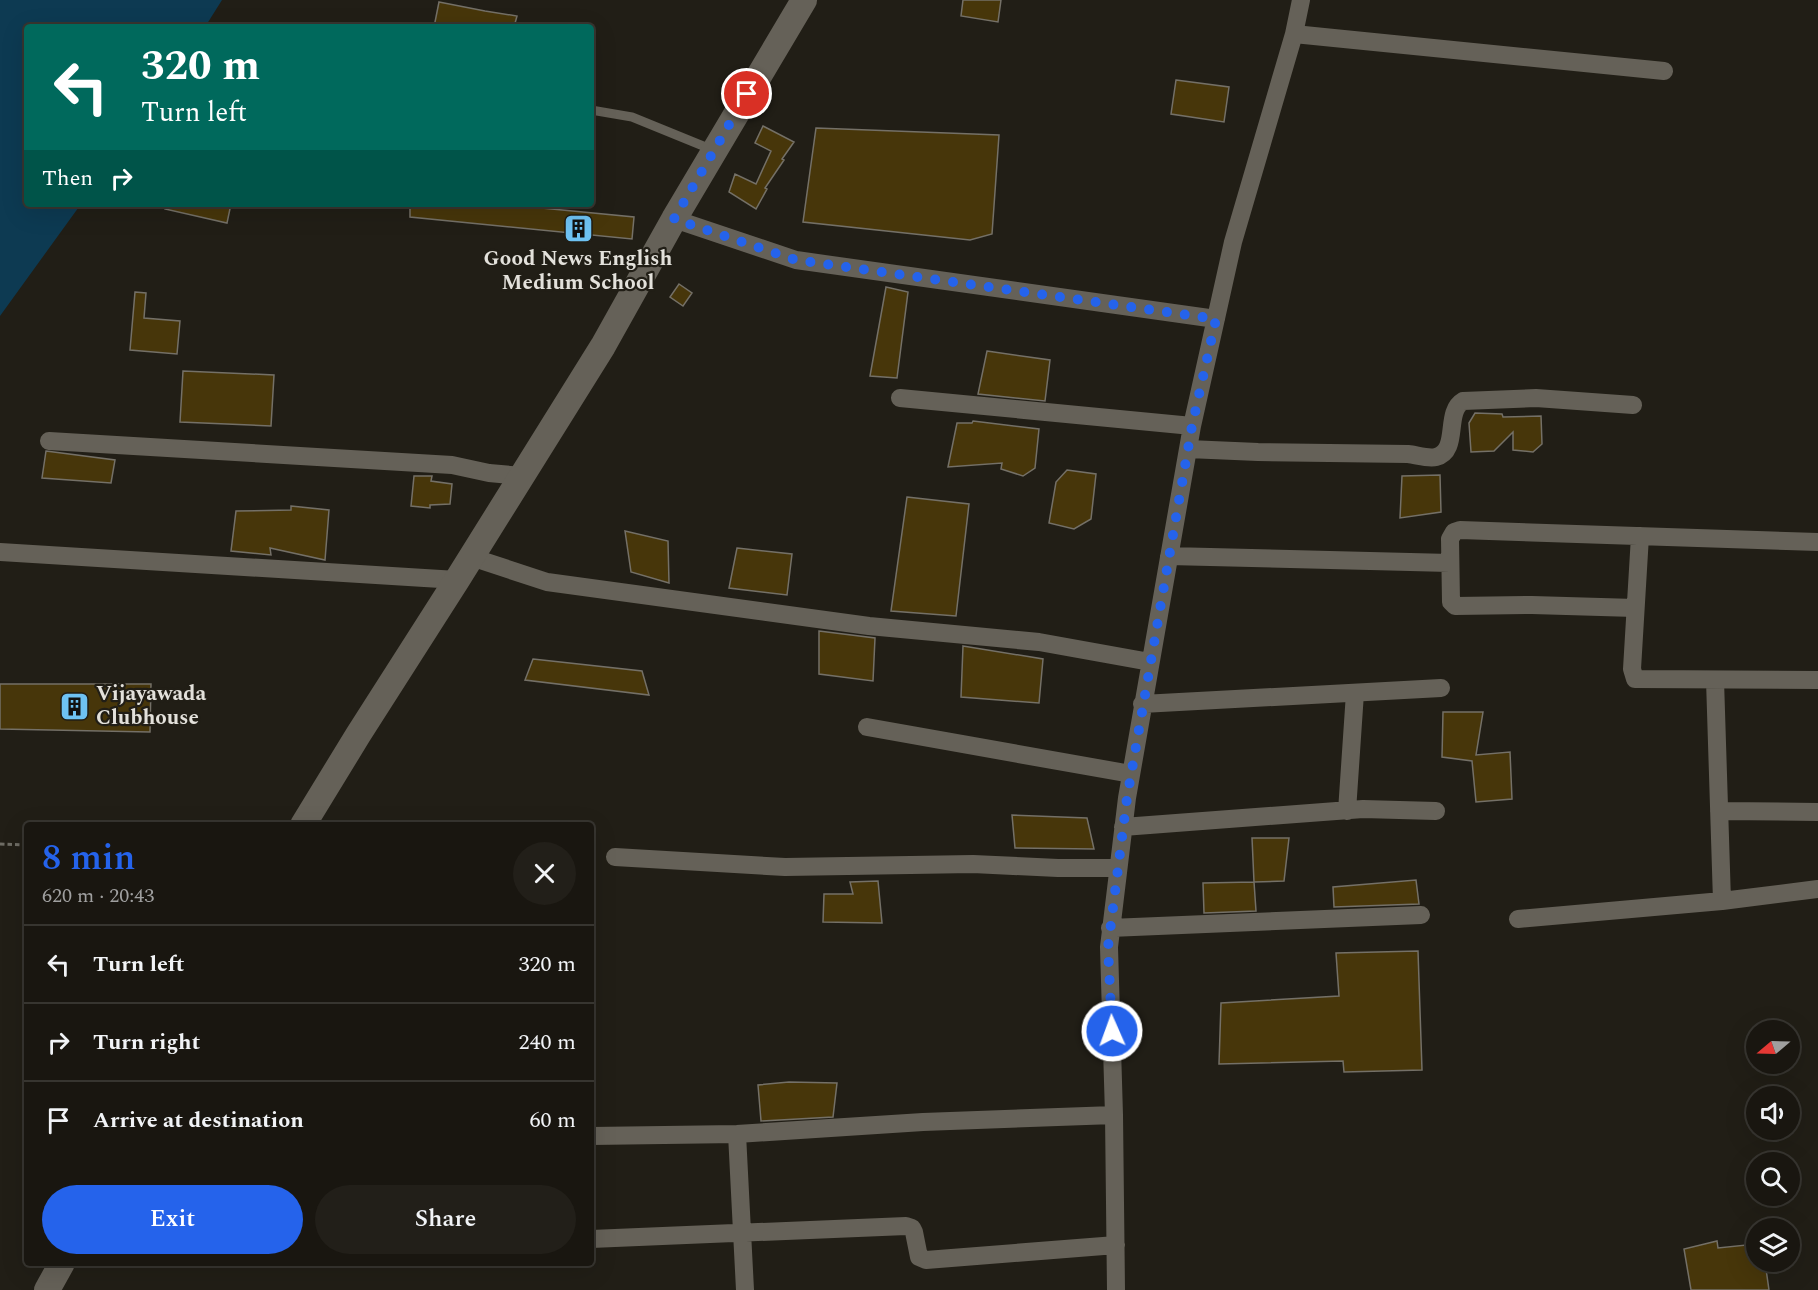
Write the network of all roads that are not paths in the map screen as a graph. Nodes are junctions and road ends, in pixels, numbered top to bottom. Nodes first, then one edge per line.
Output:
1 (804, 0) edge
2 (1301, 0) edge
3 (1294, 34) junction
4 (1664, 71) dead end
5 (594, 111) edge
6 (714, 150) junction
7 (674, 219) junction
8 (1216, 319) junction
9 (900, 398) dead end
10 (1633, 405) dead end
11 (1192, 426) junction
12 (49, 441) dead end
13 (1188, 448) junction
14 (522, 476) junction
15 (1640, 536) junction
16 (1818, 542) edge
17 (0, 552) edge
18 (1169, 556) junction
19 (471, 557) junction
20 (1450, 563) junction
21 (457, 580) junction
22 (1635, 608) junction
23 (1150, 662) junction
24 (1715, 680) junction
25 (1818, 680) edge
26 (1441, 688) dead end
27 (1355, 693) junction
28 (1142, 704) junction
29 (867, 728) dead end
30 (1131, 774) junction
31 (1347, 811) junction
32 (1436, 811) dead end
33 (1719, 811) junction
34 (1818, 812) edge
35 (305, 822) edge
36 (1123, 827) junction
37 (615, 857) dead end
38 (1118, 868) junction
39 (1818, 889) edge
40 (1722, 901) junction
41 (1421, 915) dead end
42 (1518, 919) dead end
43 (1110, 928) junction
44 (1114, 1115) junction
45 (737, 1134) junction
46 (594, 1136) edge
47 (742, 1234) junction
48 (594, 1239) edge
49 (1116, 1245) junction
50 (60, 1266) edge
51 (47, 1290) edge
52 (745, 1290) edge
53 (1116, 1290) edge

1 - 6 street
2 - 3 street
3 - 4 street
3 - 8 street
5 - 6 lane
6 - 7 street
7 - 8 street
7 - 14 street
8 - 11 street
9 - 11 street
10 - 13 street
11 - 13 street
12 - 14 street
13 - 18 street
14 - 19 street
15 - 16 street
15 - 20 street
15 - 22 street
17 - 21 street
18 - 20 street
18 - 23 street
19 - 21 street
19 - 23 street
20 - 22 street
21 - 35 street
22 - 24 street
23 - 28 street
24 - 25 street
24 - 33 street
26 - 27 street
27 - 28 street
27 - 31 street
28 - 30 street
29 - 30 street
30 - 36 street
31 - 32 street
31 - 36 street
33 - 34 street
33 - 40 street
36 - 38 street
37 - 38 street
38 - 43 street
39 - 40 street
40 - 42 street
41 - 43 street
43 - 44 street
44 - 45 street
44 - 49 street
45 - 46 street
45 - 47 street
47 - 48 street
47 - 49 street
47 - 52 street
49 - 53 street
50 - 51 street

